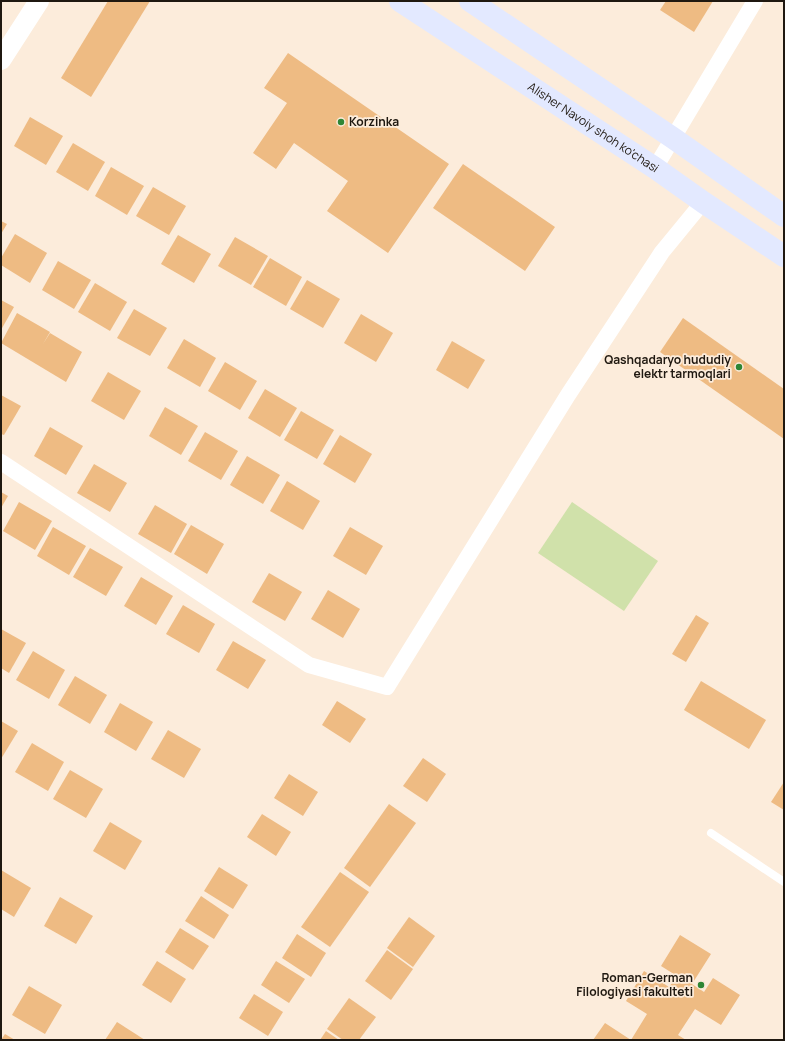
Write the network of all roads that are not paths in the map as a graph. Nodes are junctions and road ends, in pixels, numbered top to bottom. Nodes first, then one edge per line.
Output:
1 (39, 1) edge
2 (400, 1) edge
3 (470, 1) edge
4 (756, 1) edge
5 (1, 60) edge
6 (673, 138) junction
7 (656, 168) junction
8 (703, 202) junction
9 (784, 216) edge
10 (784, 256) edge
11 (1, 462) edge
12 (711, 833) dead end
13 (784, 882) edge

1 - 5 street
2 - 7 main road, Alisher Navoiy shoh ko'chasi
3 - 6 main road
4 - 6 street
6 - 7 street
6 - 9 main road
7 - 8 main road, Alisher Navoiy shoh ko'chasi
8 - 10 main road, Alisher Navoiy shoh ko'chasi
8 - 11 street
12 - 13 lane

